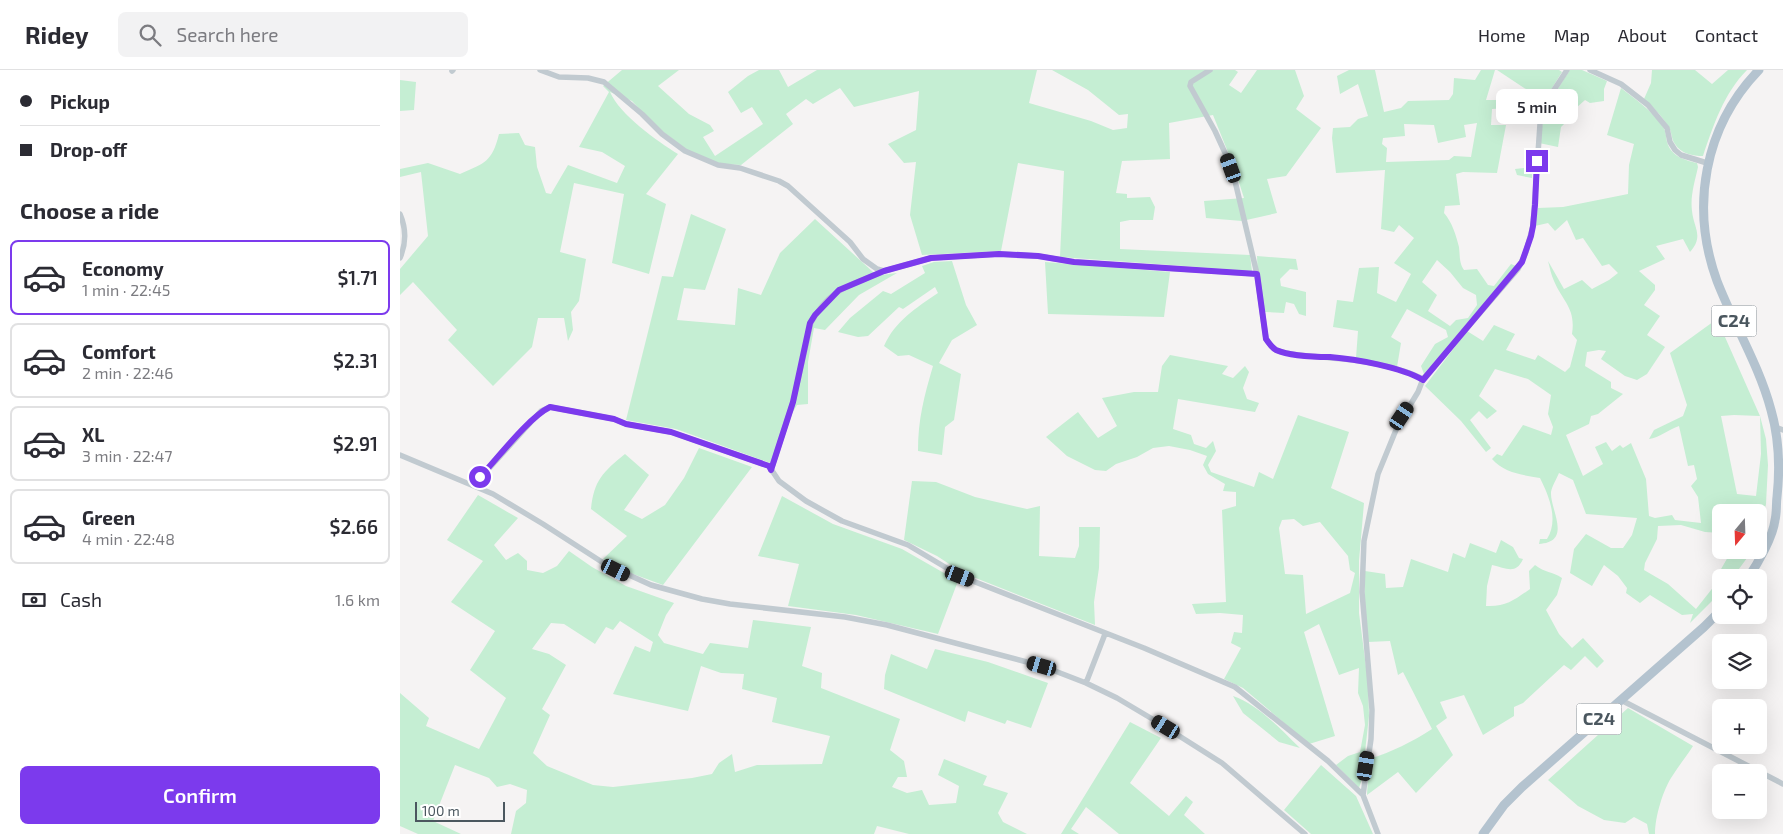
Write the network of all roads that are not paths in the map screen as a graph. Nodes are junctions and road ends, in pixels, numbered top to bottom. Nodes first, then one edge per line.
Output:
1 (540, 70) edge
2 (1210, 70) edge
3 (1567, 70) edge
4 (1590, 70) edge
5 (1759, 70) edge
6 (1707, 163) junction
7 (400, 214) edge
8 (400, 258) edge
9 (884, 271) junction
10 (1257, 274) junction
11 (1423, 380) junction
12 (1779, 428) edge
13 (400, 455) edge
14 (771, 470) junction
15 (474, 485) junction
16 (1779, 522) edge
17 (1753, 569) edge
18 (1712, 620) edge
19 (1105, 634) junction
20 (1086, 683) junction
21 (1621, 700) junction
22 (1783, 784) edge
23 (1363, 795) junction
24 (1305, 834) edge
25 (1378, 834) edge
26 (1483, 834) edge

1 - 9 street
2 - 10 street
3 - 11 street
4 - 6 street
5 - 6 main road, C24
6 - 12 main road, C24
7 - 8 street
9 - 10 street
9 - 14 street
10 - 11 street
11 - 23 street
12 - 16 main road, C24
13 - 15 street
14 - 15 street
14 - 19 street
15 - 20 street
16 - 17 main road, C24
18 - 21 main road, C24
19 - 20 street
19 - 23 street
20 - 24 street
21 - 22 street
21 - 26 main road, C24
23 - 25 street

